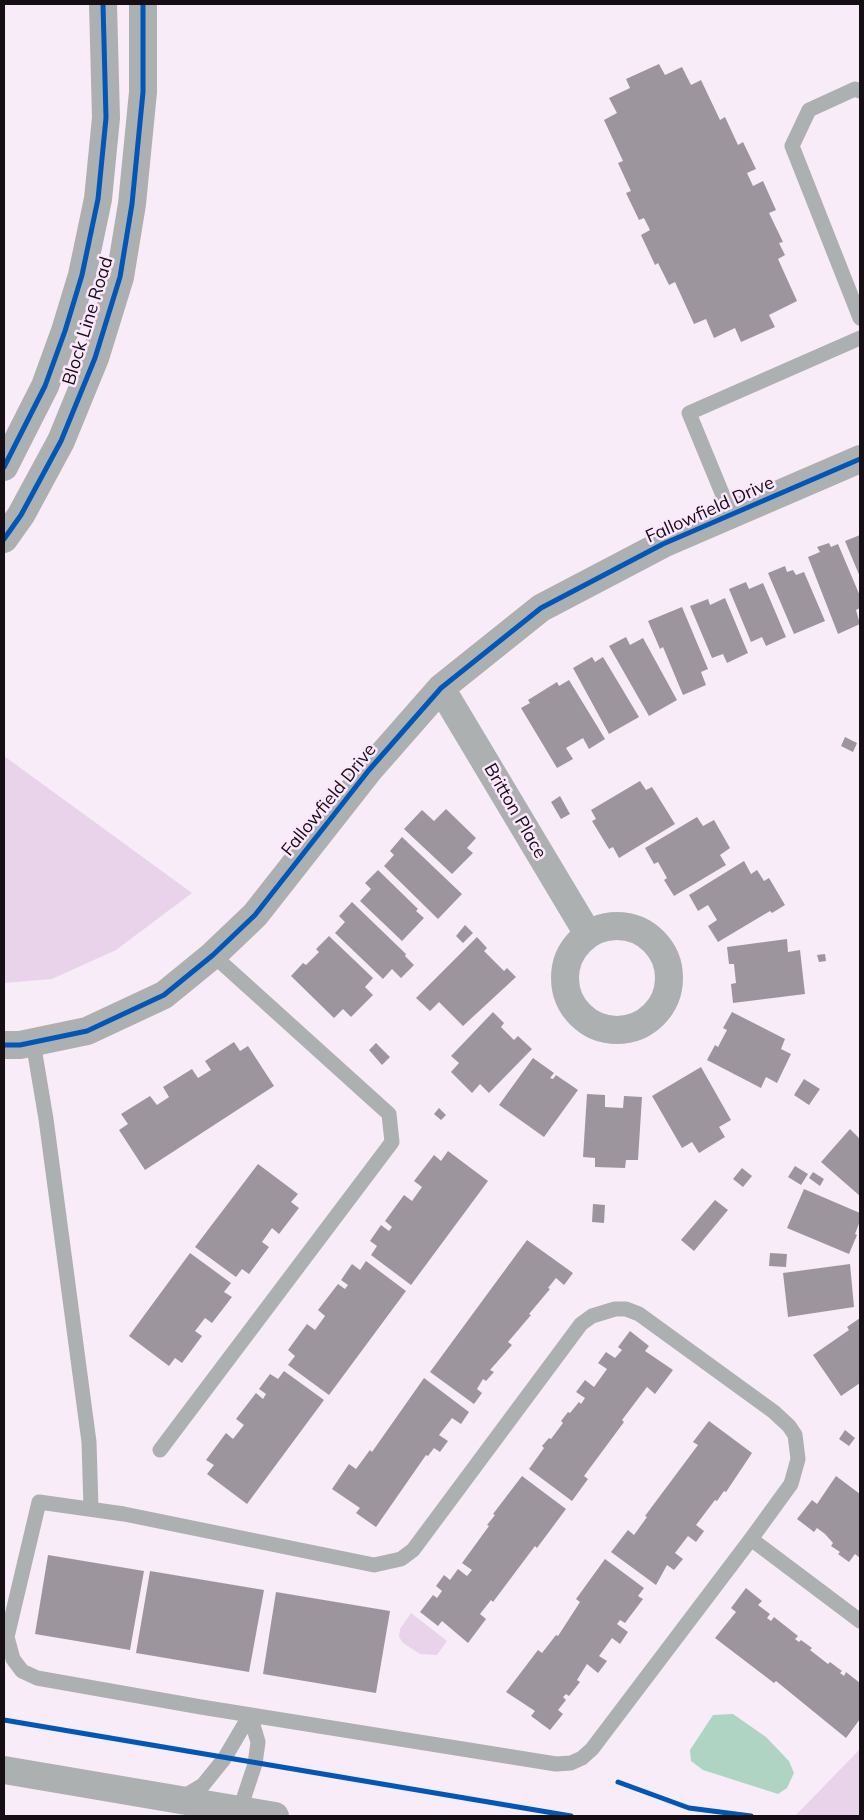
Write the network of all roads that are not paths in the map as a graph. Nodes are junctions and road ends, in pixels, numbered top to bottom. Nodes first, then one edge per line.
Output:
1 (103, 4) edge
2 (143, 4) edge
3 (860, 91) edge
4 (860, 318) edge
5 (860, 338) edge
6 (860, 459) edge
7 (4, 467) edge
8 (731, 515) junction
9 (4, 540) edge
10 (441, 688) junction
11 (588, 934) dead end
12 (213, 955) junction
13 (33, 1042) junction
14 (4, 1045) edge
15 (160, 1450) dead end
16 (91, 1508) junction
17 (752, 1539) junction
18 (860, 1622) edge
19 (250, 1715) junction
20 (4, 1770) edge
21 (178, 1800) junction
22 (239, 1813) edge
23 (275, 1816) edge

1 - 7 street, Block Line Road
2 - 9 street, Block Line Road
3 - 4 lane
5 - 8 lane
6 - 8 street, Fallowfield Drive
8 - 10 street, Fallowfield Drive
10 - 11 street, Britton Place
10 - 12 street, Fallowfield Drive
12 - 13 street, Fallowfield Drive
12 - 15 lane
13 - 14 street, Fallowfield Drive
13 - 16 lane
16 - 17 lane
16 - 19 lane
17 - 18 lane
17 - 19 lane
19 - 21 lane
19 - 22 lane
20 - 21 street
21 - 22 street
22 - 23 street

